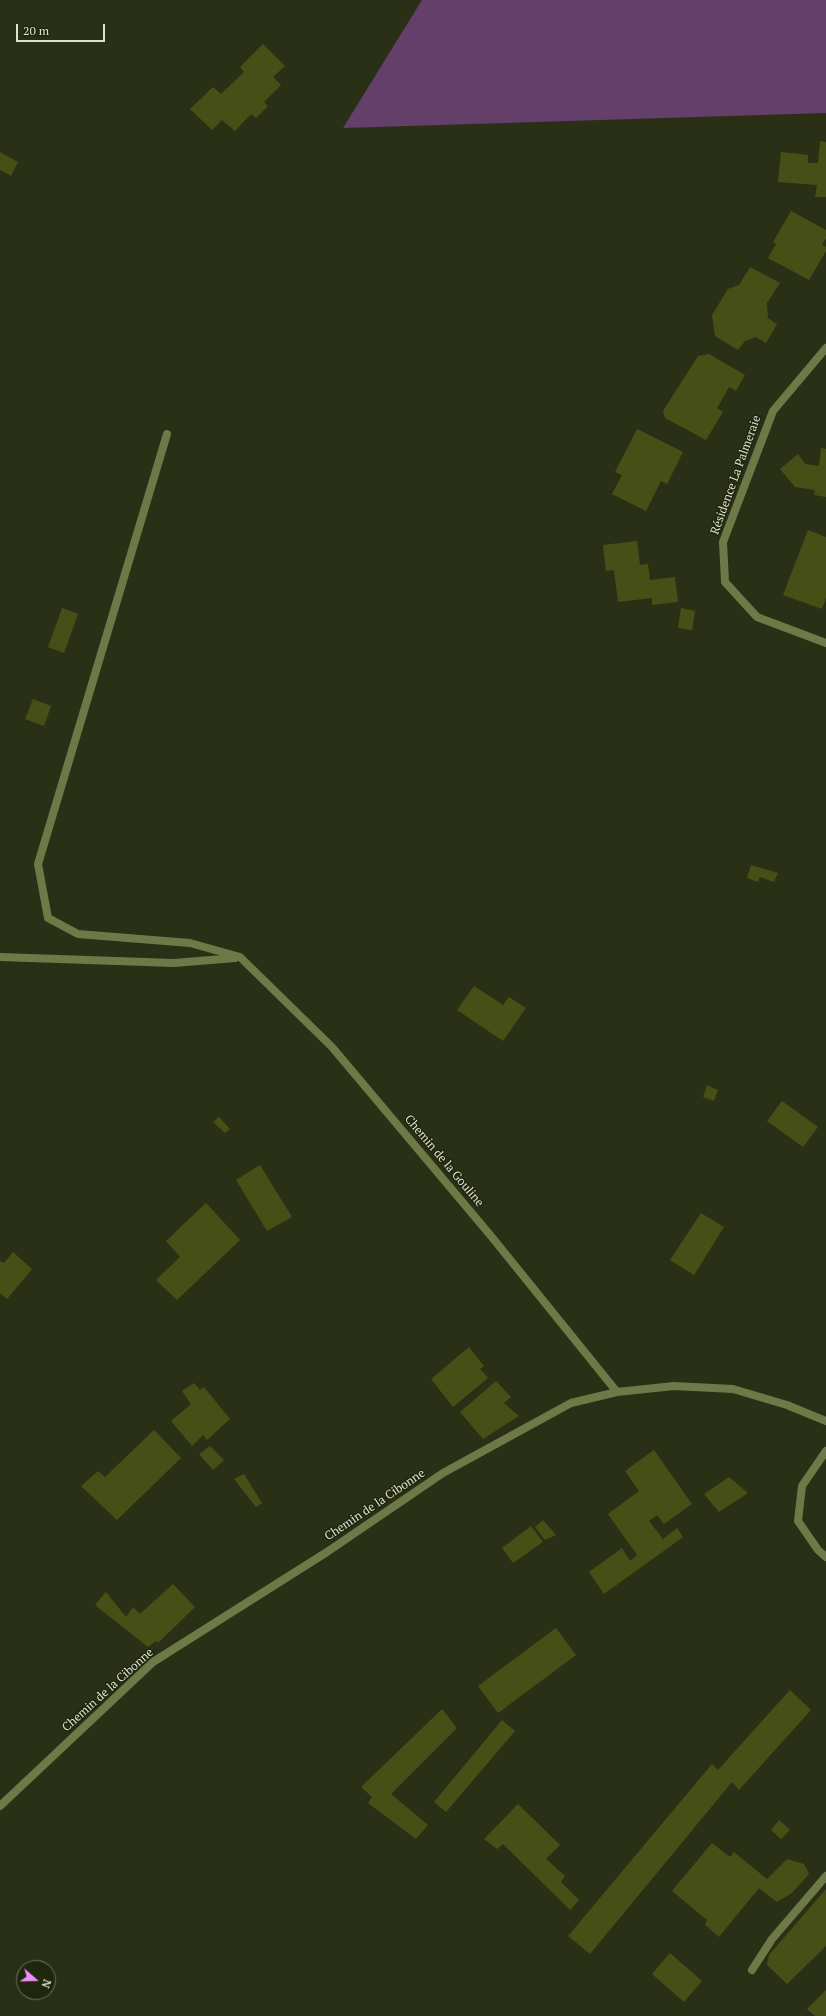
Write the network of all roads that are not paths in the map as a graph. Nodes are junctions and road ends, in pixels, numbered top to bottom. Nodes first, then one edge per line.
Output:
1 (826, 348) edge
2 (167, 434) dead end
3 (826, 643) edge
4 (0, 957) edge
5 (240, 957) junction
6 (617, 1392) junction
7 (826, 1421) edge
8 (826, 1451) edge
9 (826, 1557) edge
10 (0, 1806) edge
11 (826, 1876) edge
12 (752, 1970) dead end

1 - 3 street, Résidence La Palmeraie
2 - 5 street
4 - 5 street
5 - 6 street, Chemin de la Gouline
6 - 7 street, Chemin de la Cibonne
6 - 10 street, Chemin de la Cibonne
8 - 9 street
11 - 12 street

